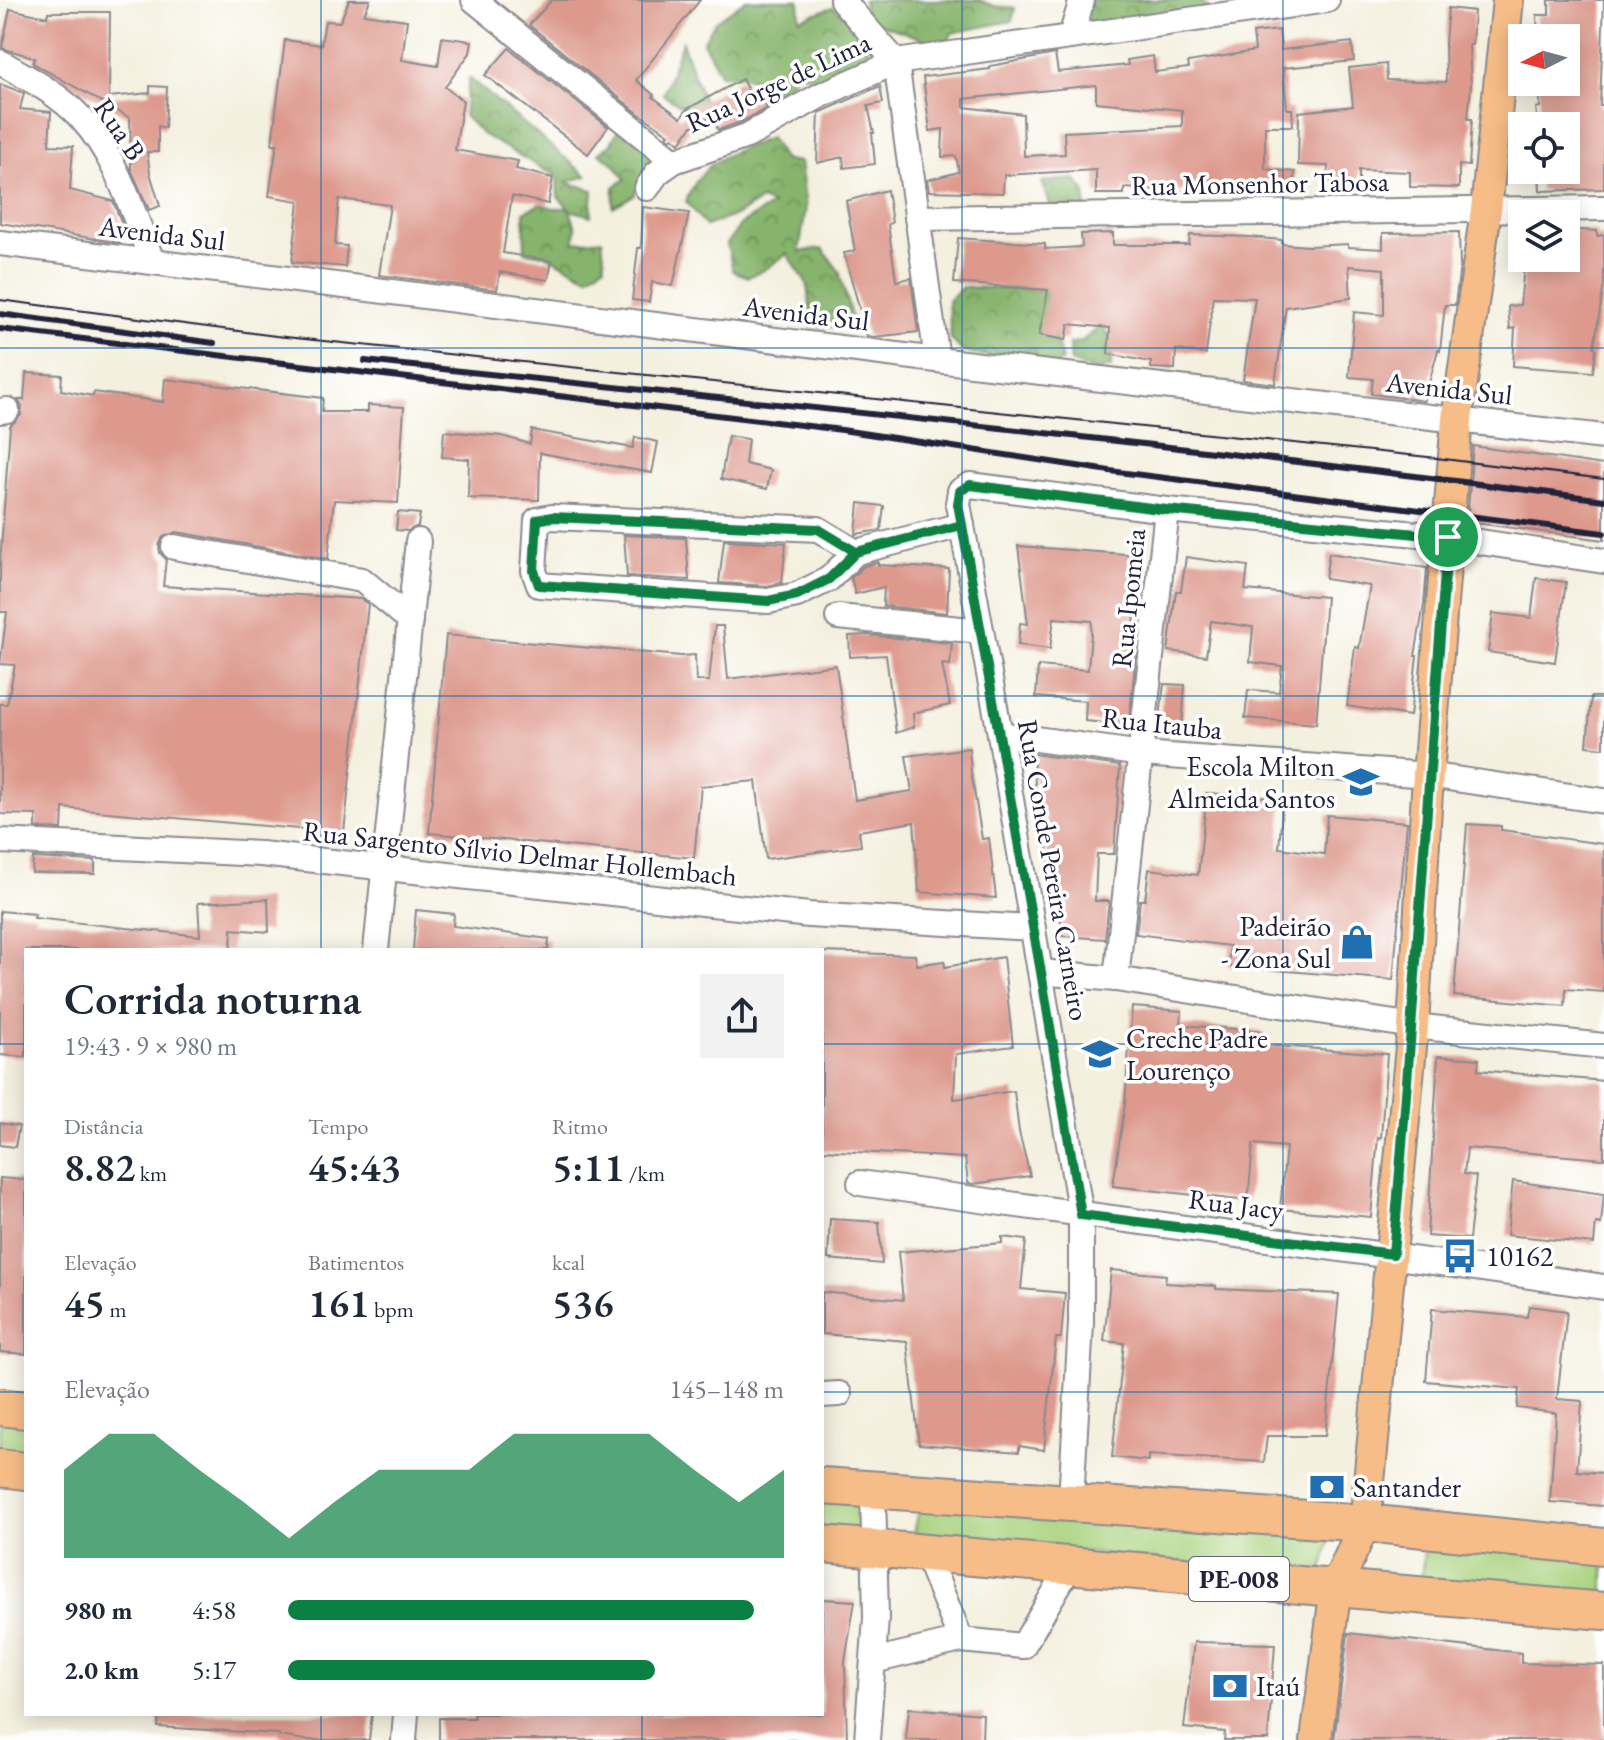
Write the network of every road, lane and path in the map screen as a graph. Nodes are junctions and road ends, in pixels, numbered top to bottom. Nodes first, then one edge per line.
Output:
1 (474, 0) edge
2 (842, 0) edge
3 (1082, 0) edge
4 (1327, 0) edge
5 (1508, 0) edge
6 (1299, 2) edge
7 (1227, 6) edge
8 (1071, 36) junction
9 (0, 62) edge
10 (896, 62) junction
11 (674, 161) junction
12 (647, 188) dead end
13 (1604, 208) edge
14 (1486, 210) junction
15 (917, 218) junction
16 (0, 243) edge
17 (152, 261) junction
18 (937, 360) junction
19 (1457, 419) junction
20 (1604, 437) edge
21 (1167, 510) junction
22 (962, 525) junction
23 (1448, 537) junction
24 (418, 541) dead end
25 (174, 547) dead end
26 (856, 552) junction
27 (1604, 561) edge
28 (838, 617) dead end
29 (410, 620) junction
30 (981, 631) junction
31 (1000, 734) junction
32 (1142, 754) junction
33 (1428, 775) junction
34 (1604, 801) edge
35 (0, 841) edge
36 (384, 868) junction
37 (1033, 928) junction
38 (376, 948) edge
39 (1041, 972) junction
40 (1116, 979) junction
41 (1413, 1026) junction
42 (1604, 1046) edge
43 (860, 1183) dead end
44 (1081, 1215) junction
45 (1393, 1254) junction
46 (1604, 1287) edge
47 (0, 1407) edge
48 (24, 1410) edge
49 (0, 1468) edge
50 (24, 1471) edge
51 (824, 1486) edge
52 (873, 1491) junction
53 (1071, 1501) junction
54 (1365, 1523) junction
55 (824, 1544) edge
56 (1604, 1547) edge
57 (875, 1550) junction
58 (926, 1554) junction
59 (1070, 1566) junction
60 (1336, 1587) junction
61 (1604, 1611) edge
62 (961, 1640) junction
63 (873, 1661) junction
64 (406, 1716) edge
65 (404, 1740) edge
66 (867, 1740) edge
67 (1316, 1740) edge

1 - 11 street
2 - 10 street
3 - 8 street
4 - 6 street, Rua Jorge de Lima
5 - 14 main road
6 - 7 street, Rua Jorge de Lima
7 - 8 street, Rua Jorge de Lima
8 - 10 street, Rua Jorge de Lima
9 - 17 street, Rua B
10 - 11 street, Rua Jorge de Lima
10 - 15 street
11 - 12 street, Rua Jorge de Lima
13 - 14 street, Rua Monsenhor Tabosa
14 - 15 street, Rua Monsenhor Tabosa
14 - 19 main road
15 - 18 street
16 - 17 street, Avenida Sul
17 - 18 street, Avenida Sul
18 - 19 street, Avenida Sul
19 - 20 street, Avenida Sul
19 - 23 main road
21 - 22 street, Rua Conde Pereira Carneiro
21 - 23 street
21 - 32 street, Rua Ipomeia
22 - 26 street
22 - 30 street, Rua Conde Pereira Carneiro
23 - 27 street
23 - 33 main road
24 - 29 street
25 - 29 street
26 - 26 street
28 - 30 street
29 - 36 street
30 - 31 street, Rua Conde Pereira Carneiro
31 - 32 street, Rua Itauba
31 - 37 street, Rua Conde Pereira Carneiro
32 - 33 street, Rua Itauba
32 - 40 street, Rua Ipomeia
33 - 34 street, Rua Itauba
33 - 41 main road
35 - 36 street, Rua Sargento Sílvio Delmar Hollembach
36 - 37 street, Rua Sargento Sílvio Delmar Hollembach
36 - 38 street
37 - 39 street, Rua Conde Pereira Carneiro
39 - 40 street
39 - 44 street, Rua Conde Pereira Carneiro
40 - 41 street
41 - 42 street
41 - 45 main road
43 - 44 street, Rua Jacy
44 - 45 street, Rua Jacy
44 - 53 street, Rua Conde Pereira Carneiro
45 - 46 street, Rua Jacy
45 - 54 main road
47 - 48 highway
49 - 50 highway
51 - 52 highway, PE-008
52 - 53 highway, PE-008
52 - 57 street
53 - 54 highway, PE-008
54 - 56 highway, PE-008
54 - 60 main road
55 - 57 highway, PE-008
57 - 58 highway, PE-008
57 - 63 street
58 - 59 highway, PE-008
58 - 62 street
59 - 60 highway, PE-008
59 - 62 street
60 - 61 highway, PE-008
60 - 67 main road
62 - 63 street
63 - 66 street
64 - 65 street

